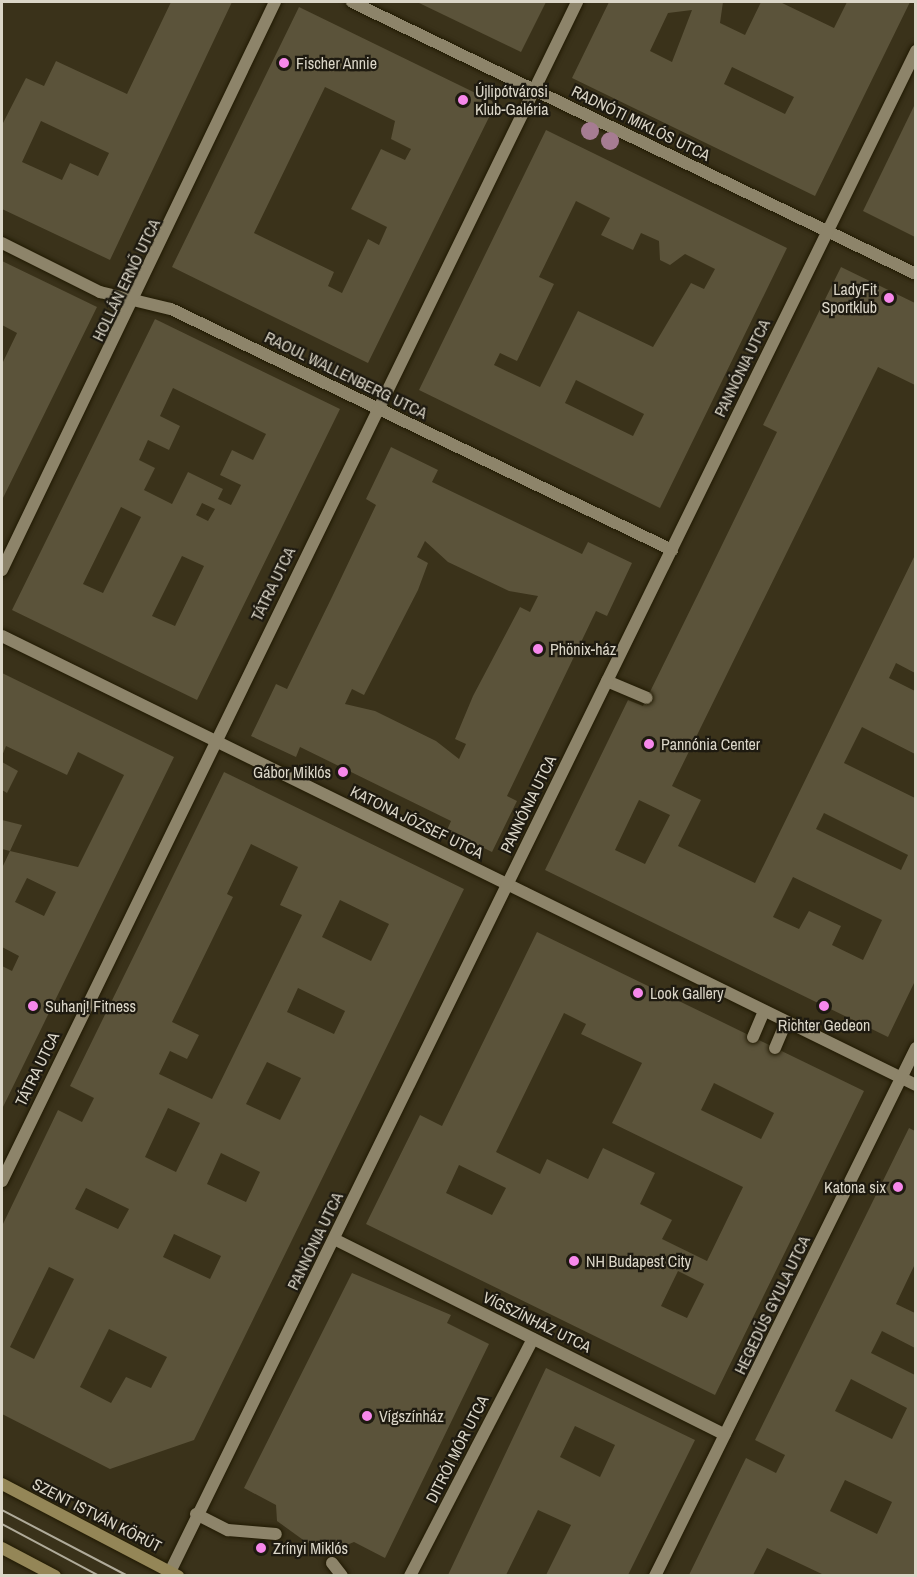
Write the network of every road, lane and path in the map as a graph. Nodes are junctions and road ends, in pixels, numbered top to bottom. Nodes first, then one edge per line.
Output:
1 (275, 2) edge
2 (352, 2) edge
3 (577, 2) edge
4 (915, 51) edge
5 (534, 89) junction
6 (827, 231) junction
7 (2, 243) edge
8 (915, 274) edge
9 (135, 300) junction
10 (378, 408) junction
11 (672, 550) junction
12 (2, 570) edge
13 (2, 636) edge
14 (607, 681) junction
15 (647, 698) dead end
16 (215, 741) junction
17 (507, 885) junction
18 (764, 1011) junction
19 (786, 1022) junction
20 (753, 1037) dead end
21 (915, 1047) edge
22 (775, 1048) dead end
23 (901, 1078) junction
24 (915, 1085) edge
25 (2, 1181) edge
26 (334, 1239) junction
27 (533, 1339) junction
28 (725, 1434) junction
29 (2, 1484) edge
30 (196, 1514) junction
31 (276, 1534) dead end
32 (2, 1548) edge
33 (332, 1563) dead end
34 (172, 1574) edge
35 (55, 1575) edge
36 (342, 1575) edge
37 (410, 1575) edge
38 (655, 1575) edge

1 - 9 street, HOLLÁN ERNŐ UTCA
2 - 5 street, RADNÓTI MIKLÓS UTCA
3 - 5 street, TÁTRA UTCA
4 - 6 street, PANNÓNIA UTCA
5 - 6 street, RADNÓTI MIKLÓS UTCA
5 - 10 street, TÁTRA UTCA
6 - 8 street, RADNÓTI MIKLÓS UTCA
6 - 11 street, PANNÓNIA UTCA
7 - 9 street, RAOUL WALLENBERG UTCA
9 - 10 street, RAOUL WALLENBERG UTCA
9 - 12 street, HOLLÁN ERNŐ UTCA
10 - 11 street, RAOUL WALLENBERG UTCA
10 - 16 street, TÁTRA UTCA
11 - 14 street, PANNÓNIA UTCA
13 - 16 street, KATONA JÓZSEF UTCA
14 - 15 street
14 - 17 street, PANNÓNIA UTCA
16 - 17 street, KATONA JÓZSEF UTCA
16 - 25 street, TÁTRA UTCA
17 - 18 street, KATONA JÓZSEF UTCA
17 - 26 street, PANNÓNIA UTCA
18 - 19 street, KATONA JÓZSEF UTCA
18 - 20 street
19 - 22 street
19 - 23 street, KATONA JÓZSEF UTCA
21 - 23 street, HEGEDŰS GYULA UTCA
23 - 24 street, KATONA JÓZSEF UTCA
23 - 28 street, HEGEDŰS GYULA UTCA
26 - 27 street, VÍGSZÍNHÁZ UTCA
26 - 30 street, PANNÓNIA UTCA
27 - 28 street, VÍGSZÍNHÁZ UTCA
27 - 37 street, DITRÓI MÓR UTCA
28 - 38 street, HEGEDŰS GYULA UTCA
29 - 34 main road, SZENT ISTVÁN KÖRÚT
30 - 31 street
30 - 34 street, PANNÓNIA UTCA
32 - 35 main road
33 - 36 street

